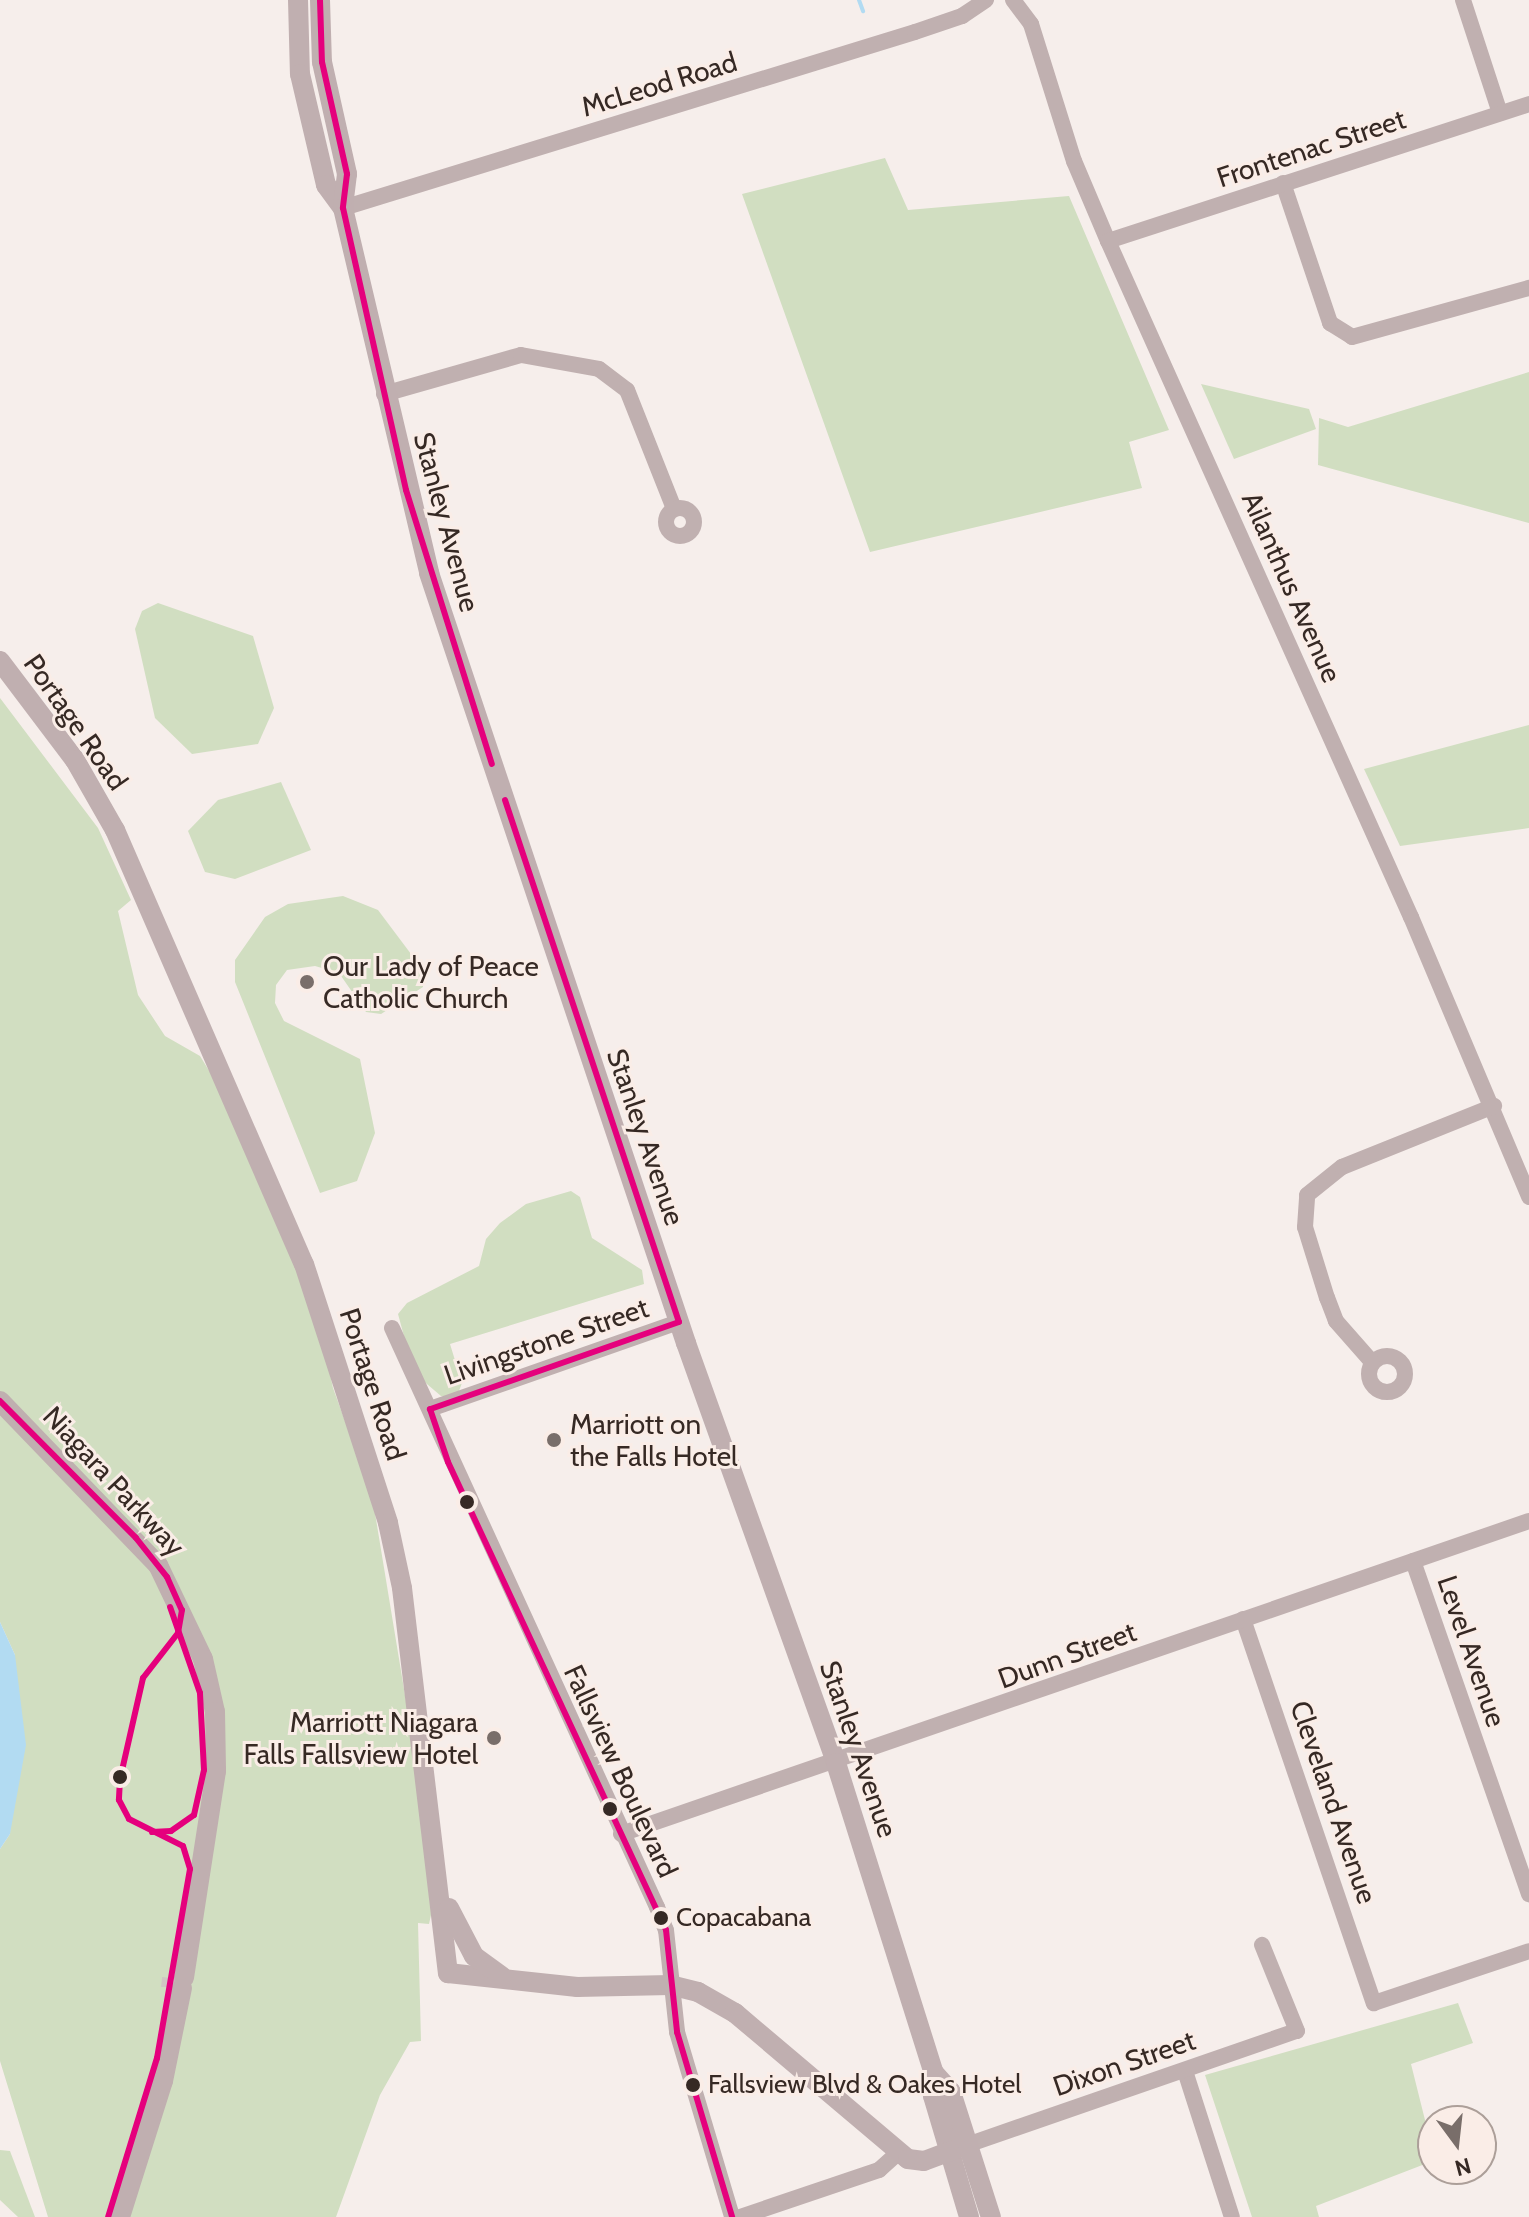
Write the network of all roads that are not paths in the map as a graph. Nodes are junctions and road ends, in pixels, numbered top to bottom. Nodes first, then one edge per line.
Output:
1 (298, 0) edge
2 (320, 0) edge
3 (986, 0) edge
4 (1013, 0) edge
5 (1463, 0) edge
6 (1529, 104) edge
7 (1500, 113) junction
8 (1283, 183) junction
9 (343, 208) junction
10 (1108, 241) junction
11 (1529, 288) edge
12 (384, 394) junction
13 (674, 509) dead end
14 (0, 661) edge
15 (1494, 1106) junction
16 (1529, 1197) edge
17 (679, 1322) junction
18 (392, 1328) dead end
19 (1372, 1362) dead end
20 (0, 1401) edge
21 (430, 1409) junction
22 (0, 1419) edge
23 (1529, 1521) edge
24 (1413, 1561) junction
25 (1243, 1619) junction
26 (836, 1763) junction
27 (621, 1834) junction
28 (443, 1894) junction
29 (1529, 1894) edge
30 (1262, 1945) dead end
31 (1529, 1951) edge
32 (505, 1978) junction
33 (177, 1983) junction
34 (670, 1985) junction
35 (1185, 2071) junction
36 (958, 2149) junction
37 (898, 2153) junction
38 (992, 2215) edge
39 (108, 2217) edge
40 (120, 2217) edge
41 (732, 2217) edge
42 (740, 2217) edge
43 (969, 2217) edge
44 (1232, 2217) edge

1 - 9 main road, Stanley Avenue
2 - 9 main road, Stanley Avenue
3 - 9 street, McLeod Road
4 - 10 street, Ailanthus Avenue
5 - 7 street
6 - 7 street, Frontenac Street
7 - 8 street, Frontenac Street
8 - 10 street, Frontenac Street
8 - 11 street
9 - 12 main road, Stanley Avenue
10 - 15 street, Ailanthus Avenue
12 - 13 street
12 - 17 main road, Stanley Avenue
14 - 28 main road, Portage Road
15 - 16 street, Ailanthus Avenue
15 - 19 street
17 - 21 street, Livingstone Street
17 - 26 main road, Stanley Avenue
18 - 21 street, Fallsview Boulevard
20 - 33 main road, Niagara Parkway
21 - 27 street, Fallsview Boulevard
22 - 33 main road, Niagara Parkway
23 - 24 street, Dunn Street
24 - 25 street, Dunn Street
24 - 29 street, Level Avenue
25 - 26 street, Dunn Street
25 - 31 street, Cleveland Avenue
26 - 27 street, Dunn Street
26 - 36 main road, Stanley Avenue
27 - 34 street, Fallsview Boulevard
28 - 32 main road
28 - 32 main road, Portage Road
30 - 35 street, Dixon Street
32 - 34 main road, Portage Road
33 - 39 main road, Niagara Parkway
33 - 40 main road, Niagara Parkway
34 - 37 main road
34 - 41 street, Fallsview Boulevard
35 - 36 street, Dixon Street
35 - 44 street
36 - 37 main road
36 - 38 main road, Stanley Avenue
36 - 43 main road, Stanley Avenue
37 - 42 street

